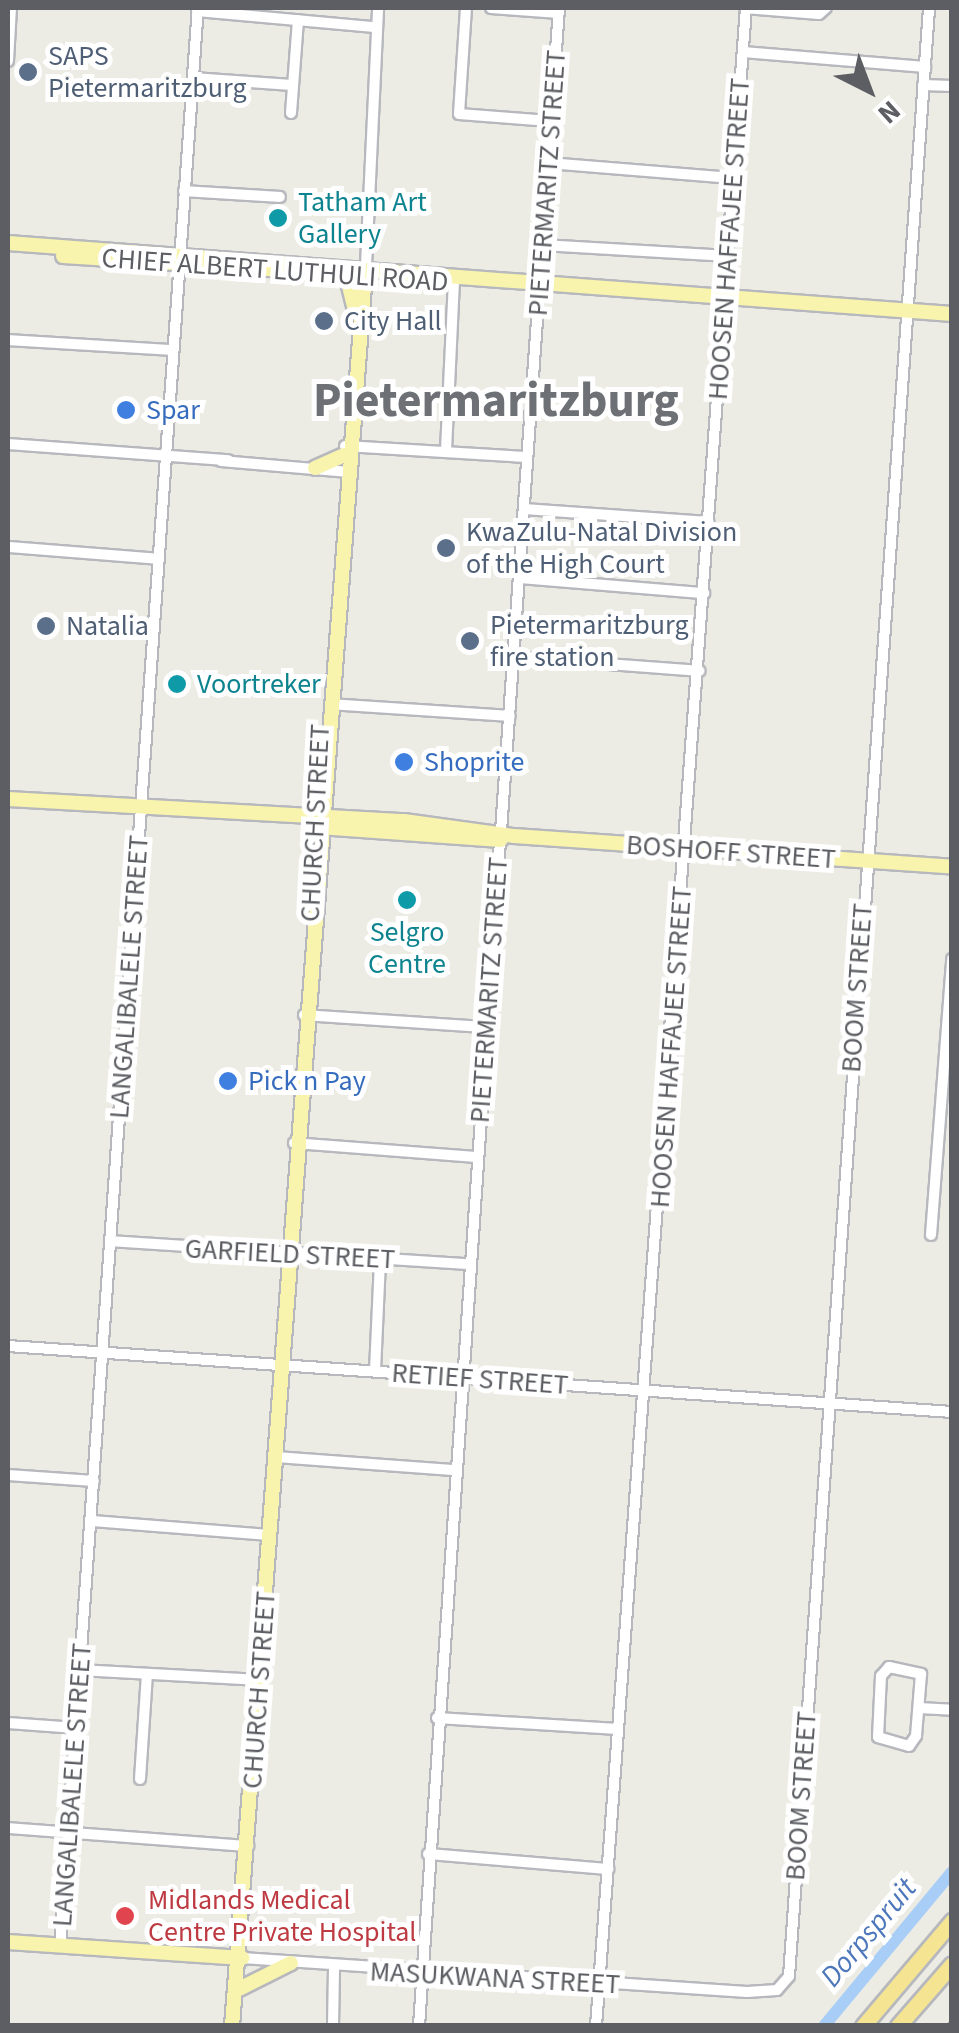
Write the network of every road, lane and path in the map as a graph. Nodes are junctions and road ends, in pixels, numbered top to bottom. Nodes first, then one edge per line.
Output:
1 (11, 8) edge
2 (378, 8) edge
3 (466, 8) edge
4 (491, 8) edge
5 (745, 8) edge
6 (826, 8) edge
7 (929, 8) edge
8 (198, 10) edge
9 (559, 10) edge
10 (806, 10) edge
11 (298, 20) junction
12 (374, 27) junction
13 (743, 52) junction
14 (8, 60) edge
15 (924, 67) junction
16 (192, 78) junction
17 (292, 85) junction
18 (923, 85) junction
19 (952, 86) edge
20 (291, 113) dead end
21 (550, 121) junction
22 (547, 163) junction
23 (733, 178) junction
24 (184, 190) junction
25 (280, 197) dead end
26 (8, 243) edge
27 (543, 246) junction
28 (8, 252) edge
29 (728, 256) junction
30 (181, 260) junction
31 (358, 270) junction
32 (454, 282) junction
33 (540, 284) junction
34 (725, 297) junction
35 (905, 310) junction
36 (952, 314) edge
37 (8, 340) edge
38 (174, 350) junction
39 (8, 444) edge
40 (347, 449) junction
41 (446, 450) junction
42 (165, 453) junction
43 (526, 457) junction
44 (186, 458) junction
45 (228, 460) junction
46 (315, 468) junction
47 (346, 472) junction
48 (166, 473) junction
49 (524, 508) junction
50 (709, 522) junction
51 (8, 547) edge
52 (159, 558) junction
53 (520, 578) junction
54 (704, 593) junction
55 (514, 657) junction
56 (698, 671) junction
57 (330, 704) junction
58 (510, 716) junction
59 (8, 799) edge
60 (141, 810) junction
61 (318, 823) junction
62 (504, 836) junction
63 (686, 849) junction
64 (866, 862) junction
65 (952, 866) edge
66 (952, 959) edge
67 (306, 1015) junction
68 (487, 1028) junction
69 (297, 1143) junction
70 (477, 1157) junction
71 (931, 1235) dead end
72 (110, 1241) junction
73 (290, 1254) junction
74 (380, 1259) junction
75 (470, 1264) junction
76 (8, 1346) edge
77 (102, 1353) junction
78 (282, 1368) junction
79 (375, 1371) junction
80 (459, 1378) junction
81 (642, 1390) junction
82 (830, 1404) junction
83 (952, 1412) edge
84 (276, 1457) junction
85 (453, 1470) junction
86 (8, 1475) edge
87 (94, 1481) junction
88 (91, 1522) junction
89 (270, 1535) junction
90 (80, 1670) junction
91 (147, 1674) junction
92 (260, 1680) junction
93 (919, 1708) junction
94 (952, 1710) edge
95 (437, 1718) junction
96 (8, 1723) edge
97 (76, 1728) junction
98 (618, 1729) junction
99 (140, 1779) dead end
100 (8, 1828) edge
101 (68, 1834) junction
102 (248, 1846) junction
103 (428, 1854) junction
104 (608, 1869) junction
105 (952, 1921) edge
106 (8, 1942) edge
107 (60, 1946) junction
108 (242, 1958) junction
109 (291, 1963) junction
110 (952, 1964) edge
111 (334, 1968) junction
112 (790, 1968) joint
113 (421, 1974) junction
114 (599, 1985) junction
115 (239, 1989) junction
116 (235, 2026) edge
117 (333, 2026) edge
118 (420, 2026) edge
119 (596, 2026) edge
120 (863, 2026) edge
121 (898, 2026) edge

1 - 14 street
2 - 12 street, CHURCH STREET
3 - 21 street
4 - 9 street
5 - 10 street
5 - 13 street, HOOSEN HAFFAJEE STREET
6 - 10 street
7 - 15 street, BOOM STREET
8 - 11 street
8 - 16 street, LANGALIBALELE STREET
9 - 21 street, PIETERMARITZ STREET
11 - 12 street
11 - 17 street
12 - 31 street, CHURCH STREET
13 - 15 street
13 - 23 street, HOOSEN HAFFAJEE STREET
15 - 18 street, BOOM STREET
16 - 17 street
16 - 24 street, LANGALIBALELE STREET
17 - 20 street
18 - 19 street
18 - 35 street, BOOM STREET
21 - 22 street, PIETERMARITZ STREET
22 - 23 street
22 - 27 street, PIETERMARITZ STREET
23 - 29 street, HOOSEN HAFFAJEE STREET
24 - 25 street
24 - 30 street, LANGALIBALELE STREET
26 - 30 main road, CHIEF ALBERT LUTHULI ROAD
27 - 29 street
27 - 33 street, PIETERMARITZ STREET
28 - 30 main road, CHIEF ALBERT LUTHULI ROAD
29 - 34 street, HOOSEN HAFFAJEE STREET
30 - 31 main road, CHIEF ALBERT LUTHULI ROAD
30 - 38 street, LANGALIBALELE STREET
31 - 32 main road, CHIEF ALBERT LUTHULI ROAD
31 - 33 main road, CHIEF ALBERT LUTHULI ROAD
31 - 40 main road, CHURCH STREET
32 - 33 main road, CHIEF ALBERT LUTHULI ROAD
32 - 41 street
33 - 34 main road, CHIEF ALBERT LUTHULI ROAD
33 - 43 street, PIETERMARITZ STREET
34 - 35 main road, CHIEF ALBERT LUTHULI ROAD
34 - 50 street, HOOSEN HAFFAJEE STREET
35 - 36 main road, CHIEF ALBERT LUTHULI ROAD
35 - 64 street, BOOM STREET
37 - 38 street
38 - 42 street, LANGALIBALELE STREET
39 - 42 street
40 - 41 street
40 - 46 main road
40 - 47 main road, CHURCH STREET
41 - 43 street
42 - 44 street
42 - 45 street
42 - 48 street, LANGALIBALELE STREET
43 - 49 street, PIETERMARITZ STREET
44 - 45 street
44 - 48 street
45 - 46 street
46 - 47 street
47 - 57 main road, CHURCH STREET
47 - 61 main road, CHURCH STREET
48 - 52 street, LANGALIBALELE STREET
49 - 50 street
49 - 53 street, PIETERMARITZ STREET
50 - 54 street, HOOSEN HAFFAJEE STREET
51 - 52 street
52 - 60 street, LANGALIBALELE STREET
53 - 54 street
53 - 55 street, PIETERMARITZ STREET
54 - 56 street, HOOSEN HAFFAJEE STREET
55 - 56 street
55 - 58 street, PIETERMARITZ STREET
56 - 63 street, HOOSEN HAFFAJEE STREET
57 - 58 street
57 - 61 main road, CHURCH STREET
58 - 62 street, PIETERMARITZ STREET
59 - 60 main road, BOSHOFF STREET
60 - 61 main road, BOSHOFF STREET
60 - 72 street, LANGALIBALELE STREET
61 - 62 main road, BOSHOFF STREET
61 - 67 main road, CHURCH STREET
62 - 63 main road, BOSHOFF STREET
62 - 68 street, PIETERMARITZ STREET
63 - 64 main road, BOSHOFF STREET
63 - 81 street, HOOSEN HAFFAJEE STREET
64 - 65 main road, BOSHOFF STREET
64 - 82 street, BOOM STREET
66 - 71 street
67 - 68 street
67 - 69 main road, CHURCH STREET
68 - 70 street, PIETERMARITZ STREET
69 - 70 street
69 - 73 main road, CHURCH STREET
70 - 75 street, PIETERMARITZ STREET
72 - 73 street, GARFIELD STREET
72 - 77 street, LANGALIBALELE STREET
73 - 74 street, GARFIELD STREET
73 - 78 main road, CHURCH STREET
74 - 75 street, GARFIELD STREET
74 - 79 street
75 - 80 street, PIETERMARITZ STREET
76 - 77 street, RETIEF STREET
77 - 78 street, RETIEF STREET
77 - 87 street, LANGALIBALELE STREET
78 - 79 street, RETIEF STREET
78 - 84 main road, CHURCH STREET
79 - 80 street, RETIEF STREET
80 - 81 street, RETIEF STREET
80 - 85 street, PIETERMARITZ STREET
81 - 82 street, RETIEF STREET
81 - 98 street, HOOSEN HAFFAJEE STREET
82 - 83 street, RETIEF STREET
82 - 112 street, BOOM STREET
84 - 85 street
84 - 89 main road, CHURCH STREET
85 - 95 street, PIETERMARITZ STREET
86 - 87 street
87 - 88 street, LANGALIBALELE STREET
88 - 89 street
88 - 90 street, LANGALIBALELE STREET
89 - 92 main road, CHURCH STREET
90 - 91 street
90 - 97 street, LANGALIBALELE STREET
91 - 92 street
91 - 99 street
92 - 102 main road, CHURCH STREET
93 - 93 street
93 - 94 street
95 - 98 street
95 - 103 street, PIETERMARITZ STREET
96 - 97 street
97 - 101 street, LANGALIBALELE STREET
98 - 104 street, HOOSEN HAFFAJEE STREET
100 - 101 street
101 - 102 street
101 - 107 street, LANGALIBALELE STREET
102 - 108 main road, CHURCH STREET
103 - 104 street
103 - 113 street, PIETERMARITZ STREET
104 - 114 street, HOOSEN HAFFAJEE STREET
105 - 120 highway
106 - 107 main road, MASUKWANA STREET
107 - 108 main road, MASUKWANA STREET
108 - 109 street, MASUKWANA STREET
108 - 115 main road, CHURCH STREET
109 - 111 street, MASUKWANA STREET
109 - 115 main road
110 - 121 highway
111 - 113 street, MASUKWANA STREET
111 - 117 street
112 - 114 street, MASUKWANA STREET
113 - 114 street, MASUKWANA STREET
113 - 118 street, PIETERMARITZ STREET
114 - 119 street, HOOSEN HAFFAJEE STREET
115 - 116 main road, CHURCH STREET

